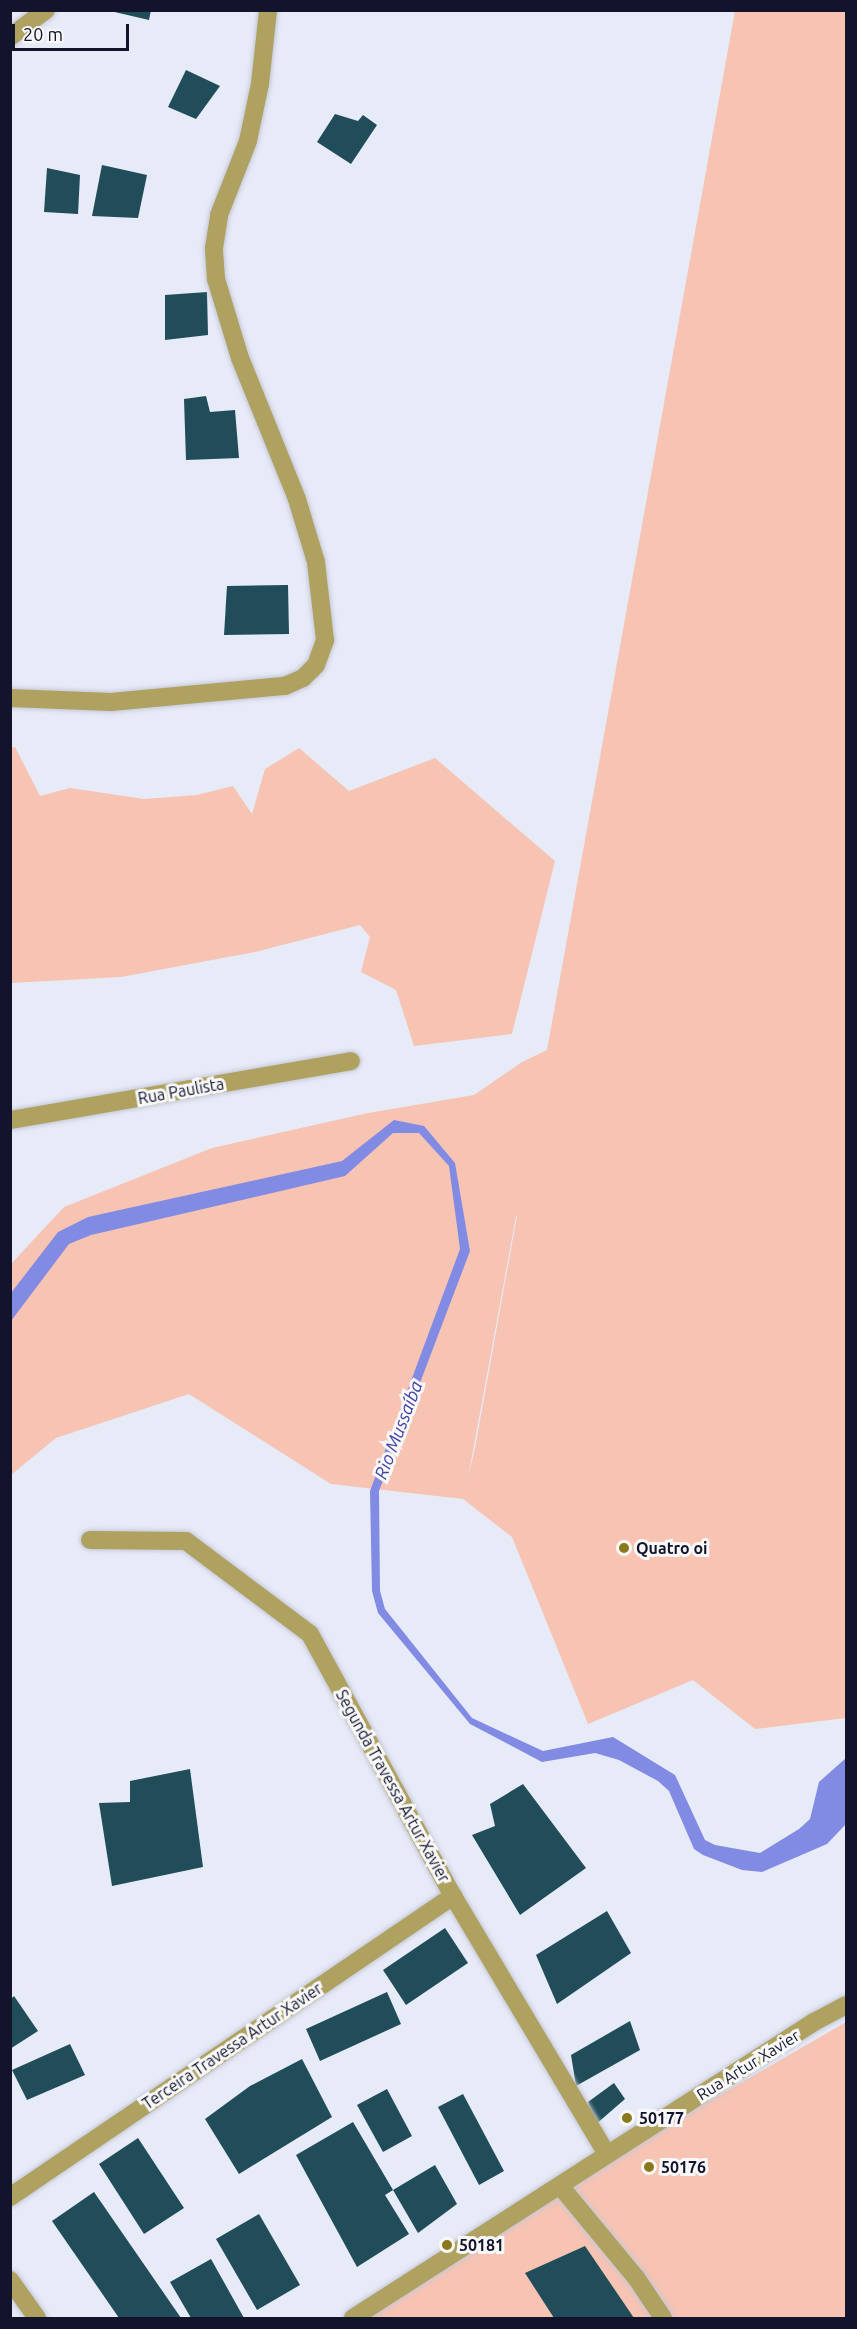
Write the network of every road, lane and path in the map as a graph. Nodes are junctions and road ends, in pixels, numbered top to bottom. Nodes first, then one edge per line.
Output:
1 (46, 10) edge
2 (268, 10) edge
3 (10, 37) edge
4 (10, 698) edge
5 (351, 1061) dead end
6 (10, 1120) edge
7 (90, 1539) dead end
8 (453, 1896) junction
9 (846, 2005) edge
10 (607, 2154) junction
11 (561, 2187) junction
12 (10, 2197) edge
13 (10, 2280) edge
14 (37, 2319) edge
15 (353, 2319) edge
16 (663, 2319) edge

1 - 3 street
2 - 4 street
5 - 6 street, Rua Paulista
7 - 8 street, Segunda Travessa Artur Xavier
8 - 10 street, Segunda Travessa Artur Xavier
8 - 12 street, Terceira Travessa Artur Xavier
9 - 10 street, Rua Artur Xavier
10 - 11 street, Rua Artur Xavier
11 - 15 street, Rua Artur Xavier
11 - 16 street
13 - 14 street

